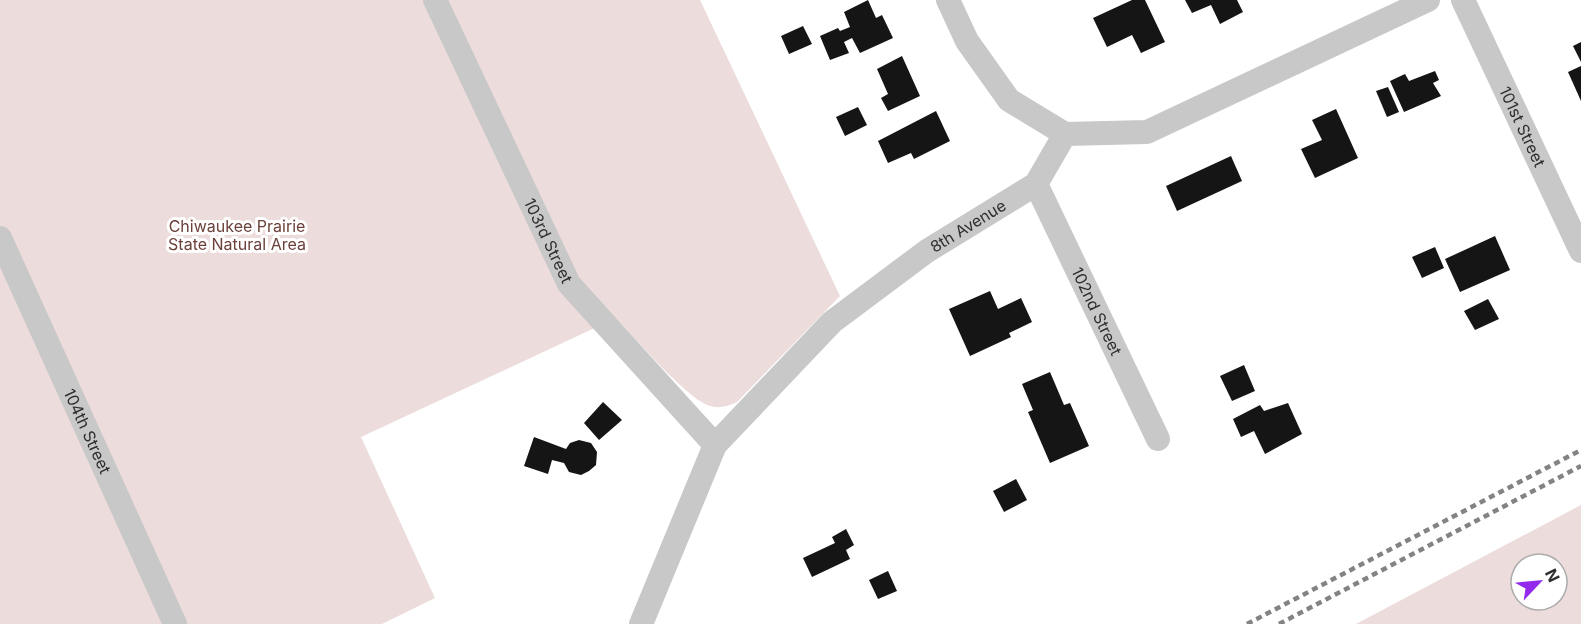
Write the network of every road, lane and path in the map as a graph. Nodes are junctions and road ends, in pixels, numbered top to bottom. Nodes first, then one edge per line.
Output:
1 (435, 0) edge
2 (948, 0) edge
3 (1428, 0) edge
4 (1463, 0) edge
5 (1065, 134) junction
6 (1036, 184) junction
7 (0, 238) edge
8 (1581, 252) edge
9 (1158, 439) dead end
10 (715, 445) junction
11 (175, 624) edge
12 (641, 624) edge

1 - 10 street, 103rd Street
2 - 5 street
3 - 5 street
4 - 8 street, 101st Street
5 - 6 street, 8th Avenue
6 - 9 street, 102nd Street
6 - 10 street, 8th Avenue
7 - 11 street, 104th Street
10 - 12 street, 8th Avenue

